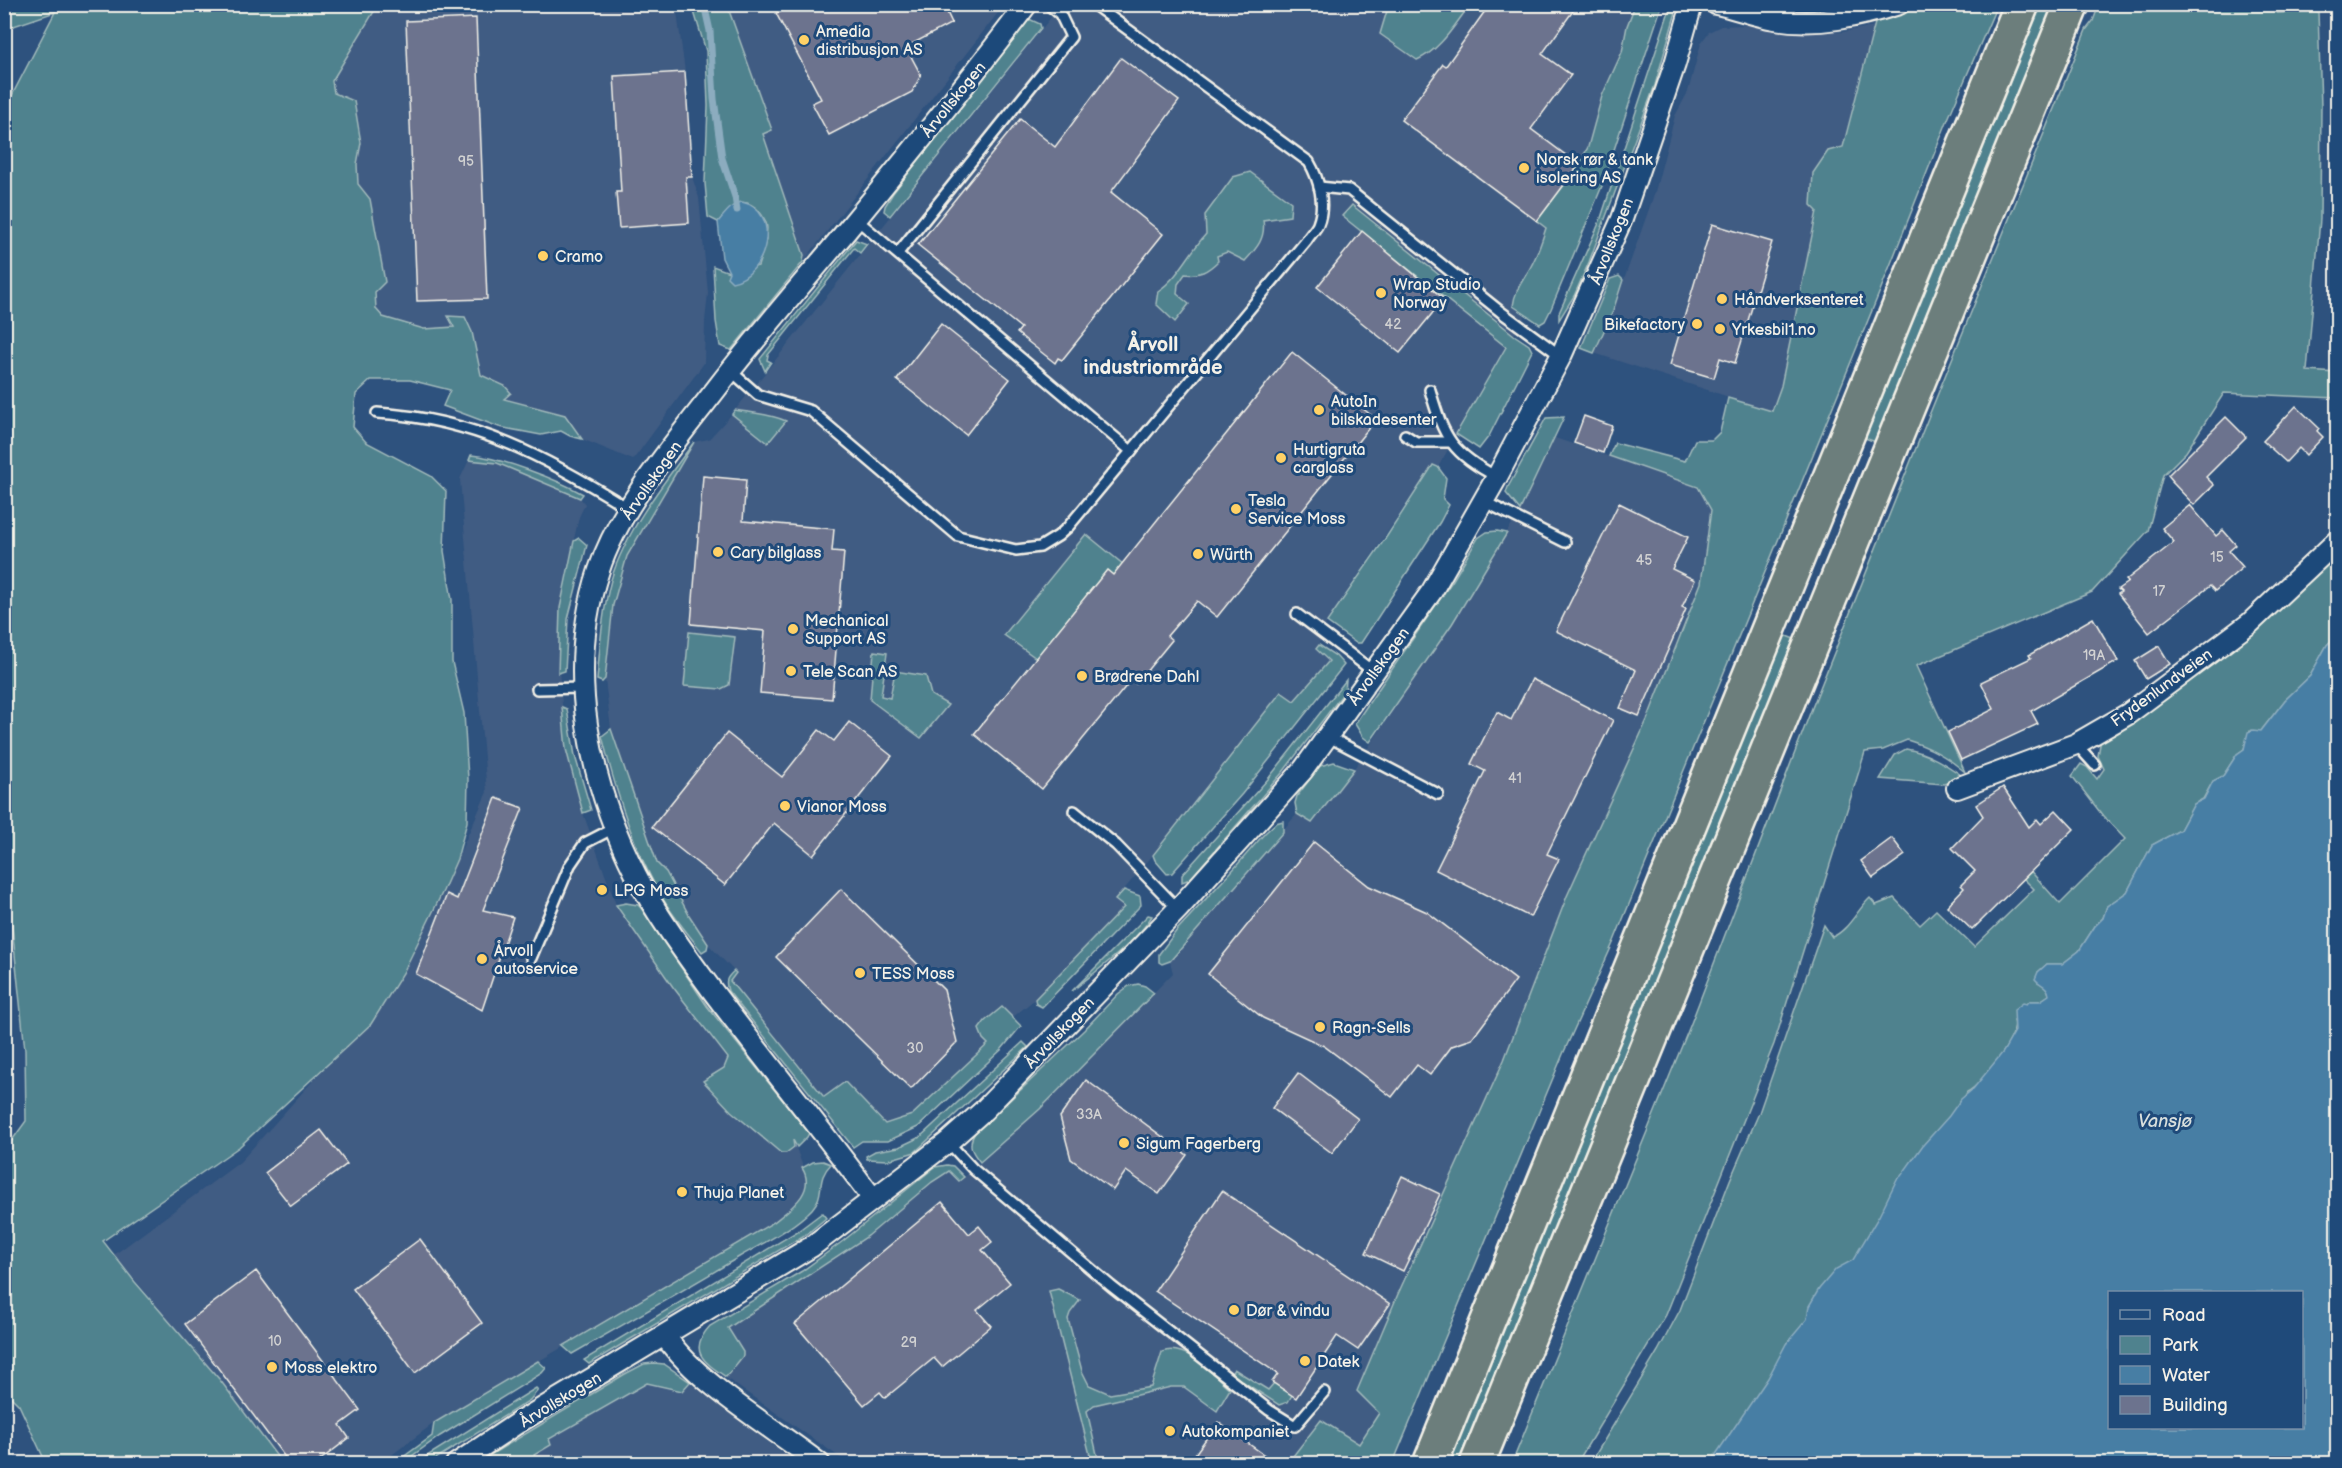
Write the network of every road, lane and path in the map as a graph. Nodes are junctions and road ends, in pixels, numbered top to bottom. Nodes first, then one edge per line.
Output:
1 (1027, 4) edge
2 (1048, 4) edge
3 (1093, 4) edge
4 (1692, 4) edge
5 (1716, 4) edge
6 (1899, 4) edge
7 (2070, 10) edge
8 (2018, 13) edge
9 (1319, 187) junction
10 (856, 219) junction
11 (898, 253) junction
12 (1561, 356) junction
13 (730, 371) junction
14 (1430, 390) dead end
15 (377, 413) dead end
16 (1405, 435) dead end
17 (1449, 442) junction
18 (1131, 451) junction
19 (1497, 477) junction
20 (1484, 501) junction
21 (628, 508) junction
22 (2337, 540) edge
23 (1565, 542) dead end
24 (1297, 614) dead end
25 (1374, 672) junction
26 (537, 688) dead end
27 (583, 688) junction
28 (1327, 736) junction
29 (2076, 744) junction
30 (2095, 765) dead end
31 (1957, 788) dead end
32 (1438, 794) dead end
33 (1074, 811) dead end
34 (616, 827) junction
35 (1178, 909) junction
36 (531, 958) dead end
37 (948, 1142) junction
38 (873, 1199) junction
39 (665, 1336) junction
40 (1459, 1390) junction
41 (1324, 1392) dead end
42 (456, 1464) edge
43 (820, 1464) edge
44 (1406, 1464) edge
45 (1430, 1464) edge
46 (1477, 1464) edge

1 - 10 street, Årvollskogen
2 - 11 lane
3 - 9 lane
4 - 12 street, Årvollskogen
5 - 6 street
7 - 46 highway
8 - 40 highway
9 - 12 lane
9 - 18 lane
10 - 11 lane
10 - 13 street, Årvollskogen
11 - 18 lane
12 - 19 street, Årvollskogen
13 - 18 lane
13 - 21 street, Årvollskogen
14 - 17 lane
15 - 21 lane
16 - 17 lane
17 - 19 lane
19 - 20 street, Årvollskogen
20 - 23 lane
20 - 25 street, Årvollskogen
21 - 27 street, Årvollskogen
22 - 29 street, Frydenlundveien
24 - 25 lane
25 - 28 street, Årvollskogen
26 - 27 lane
27 - 34 street, Årvollskogen
28 - 32 lane
28 - 35 street, Årvollskogen
29 - 30 lane
29 - 31 street, Frydenlundveien
33 - 35 lane
34 - 36 lane
34 - 38 street, Årvollskogen
35 - 37 street, Årvollskogen
37 - 38 street, Årvollskogen
37 - 41 lane
38 - 39 street, Årvollskogen
39 - 42 street, Årvollskogen
39 - 43 street
40 - 44 highway
40 - 45 highway

